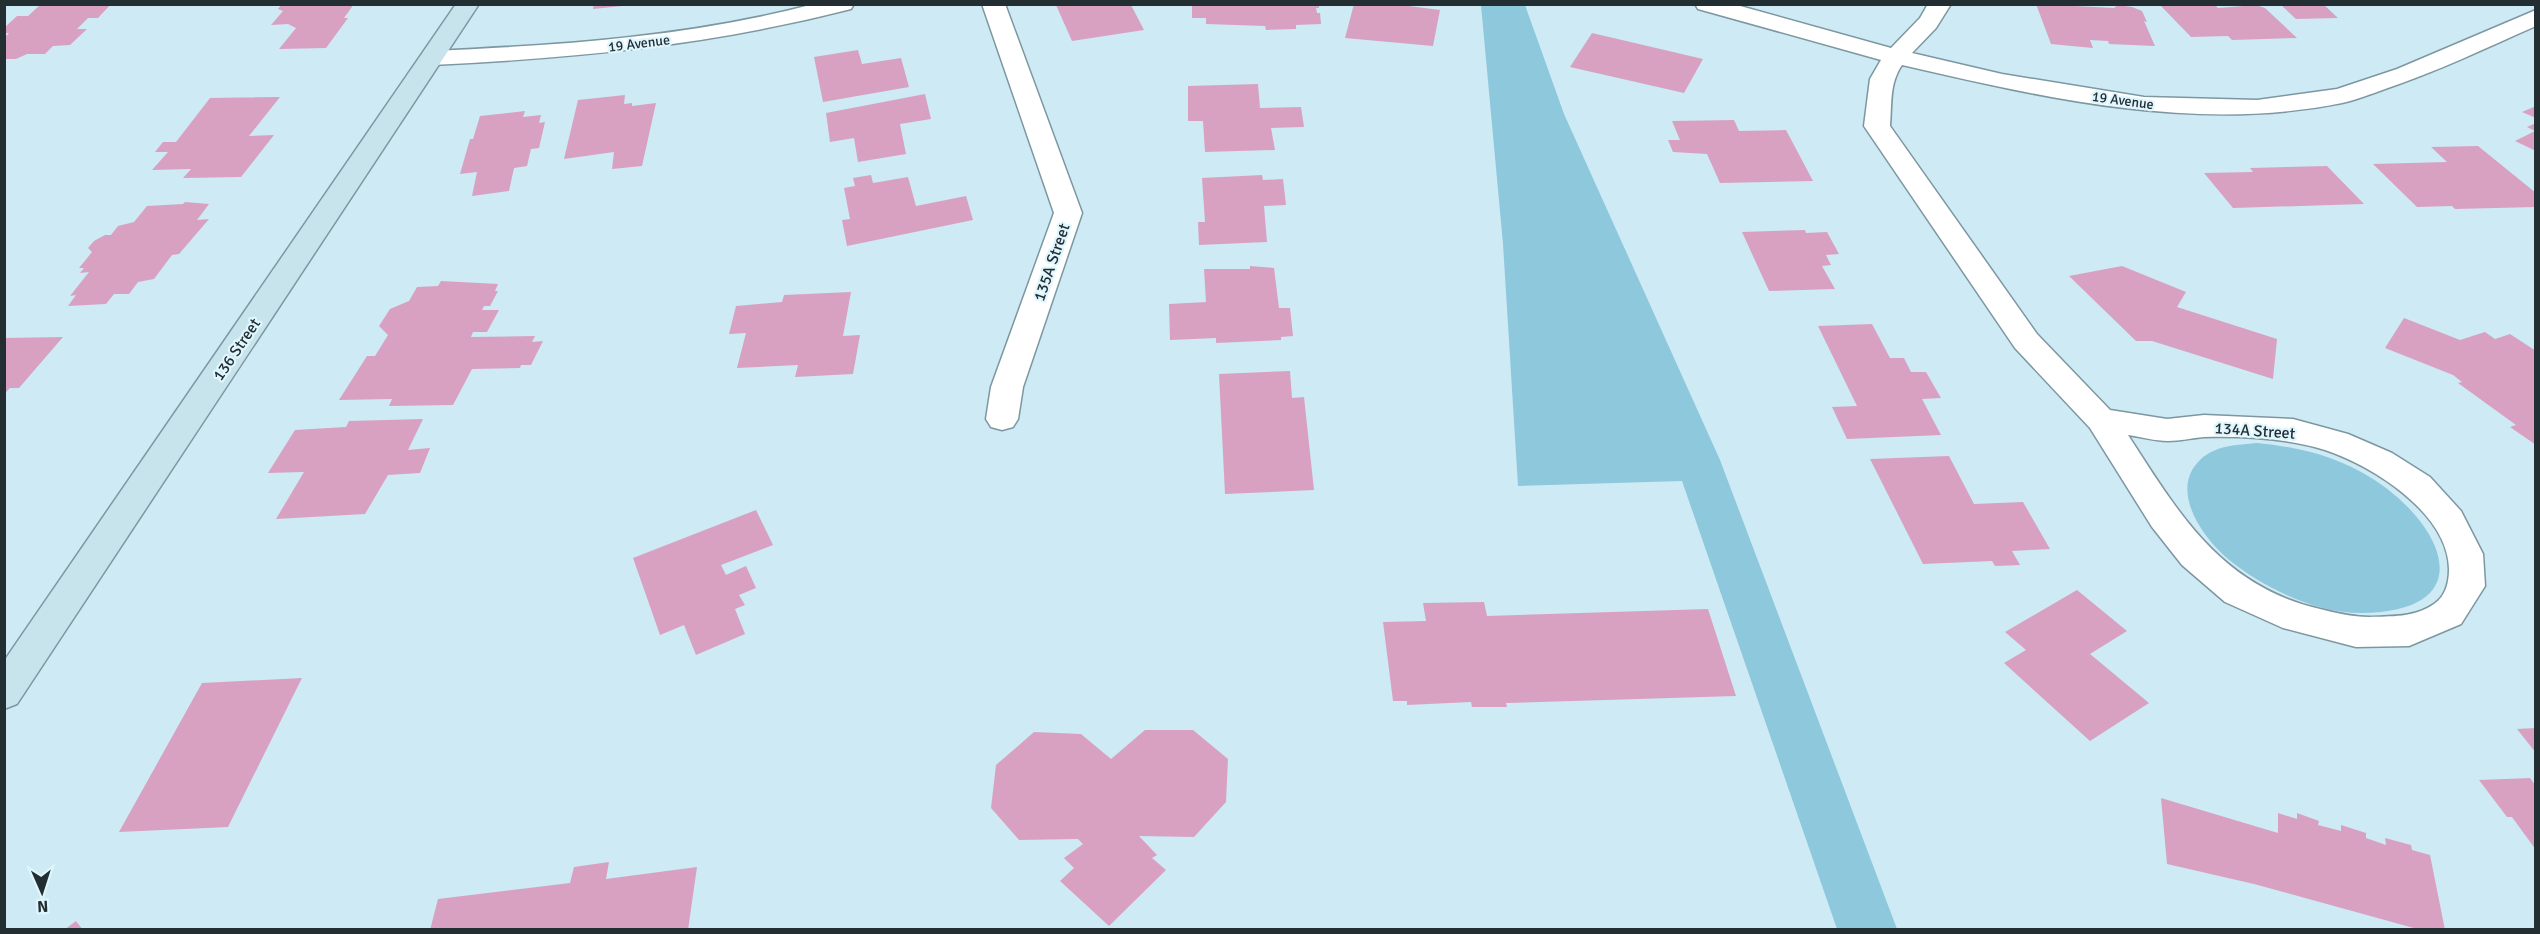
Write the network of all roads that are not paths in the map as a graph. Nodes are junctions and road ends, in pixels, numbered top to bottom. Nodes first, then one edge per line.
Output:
1 (468, 4) edge
2 (843, 4) edge
3 (993, 4) edge
4 (1706, 4) edge
5 (1940, 4) edge
6 (2535, 17) edge
7 (1896, 57) junction
8 (432, 58) junction
9 (1002, 419) dead end
10 (2101, 420) junction
11 (4, 693) edge

1 - 8 street, 136 Street
2 - 8 street, 19 Avenue
3 - 9 street, 135A Street
4 - 7 street, 19 Avenue
5 - 7 street, 134A Street
6 - 7 street, 19 Avenue
7 - 10 street, 134A Street
8 - 11 street, 136 Street
10 - 10 street, 134A Street

